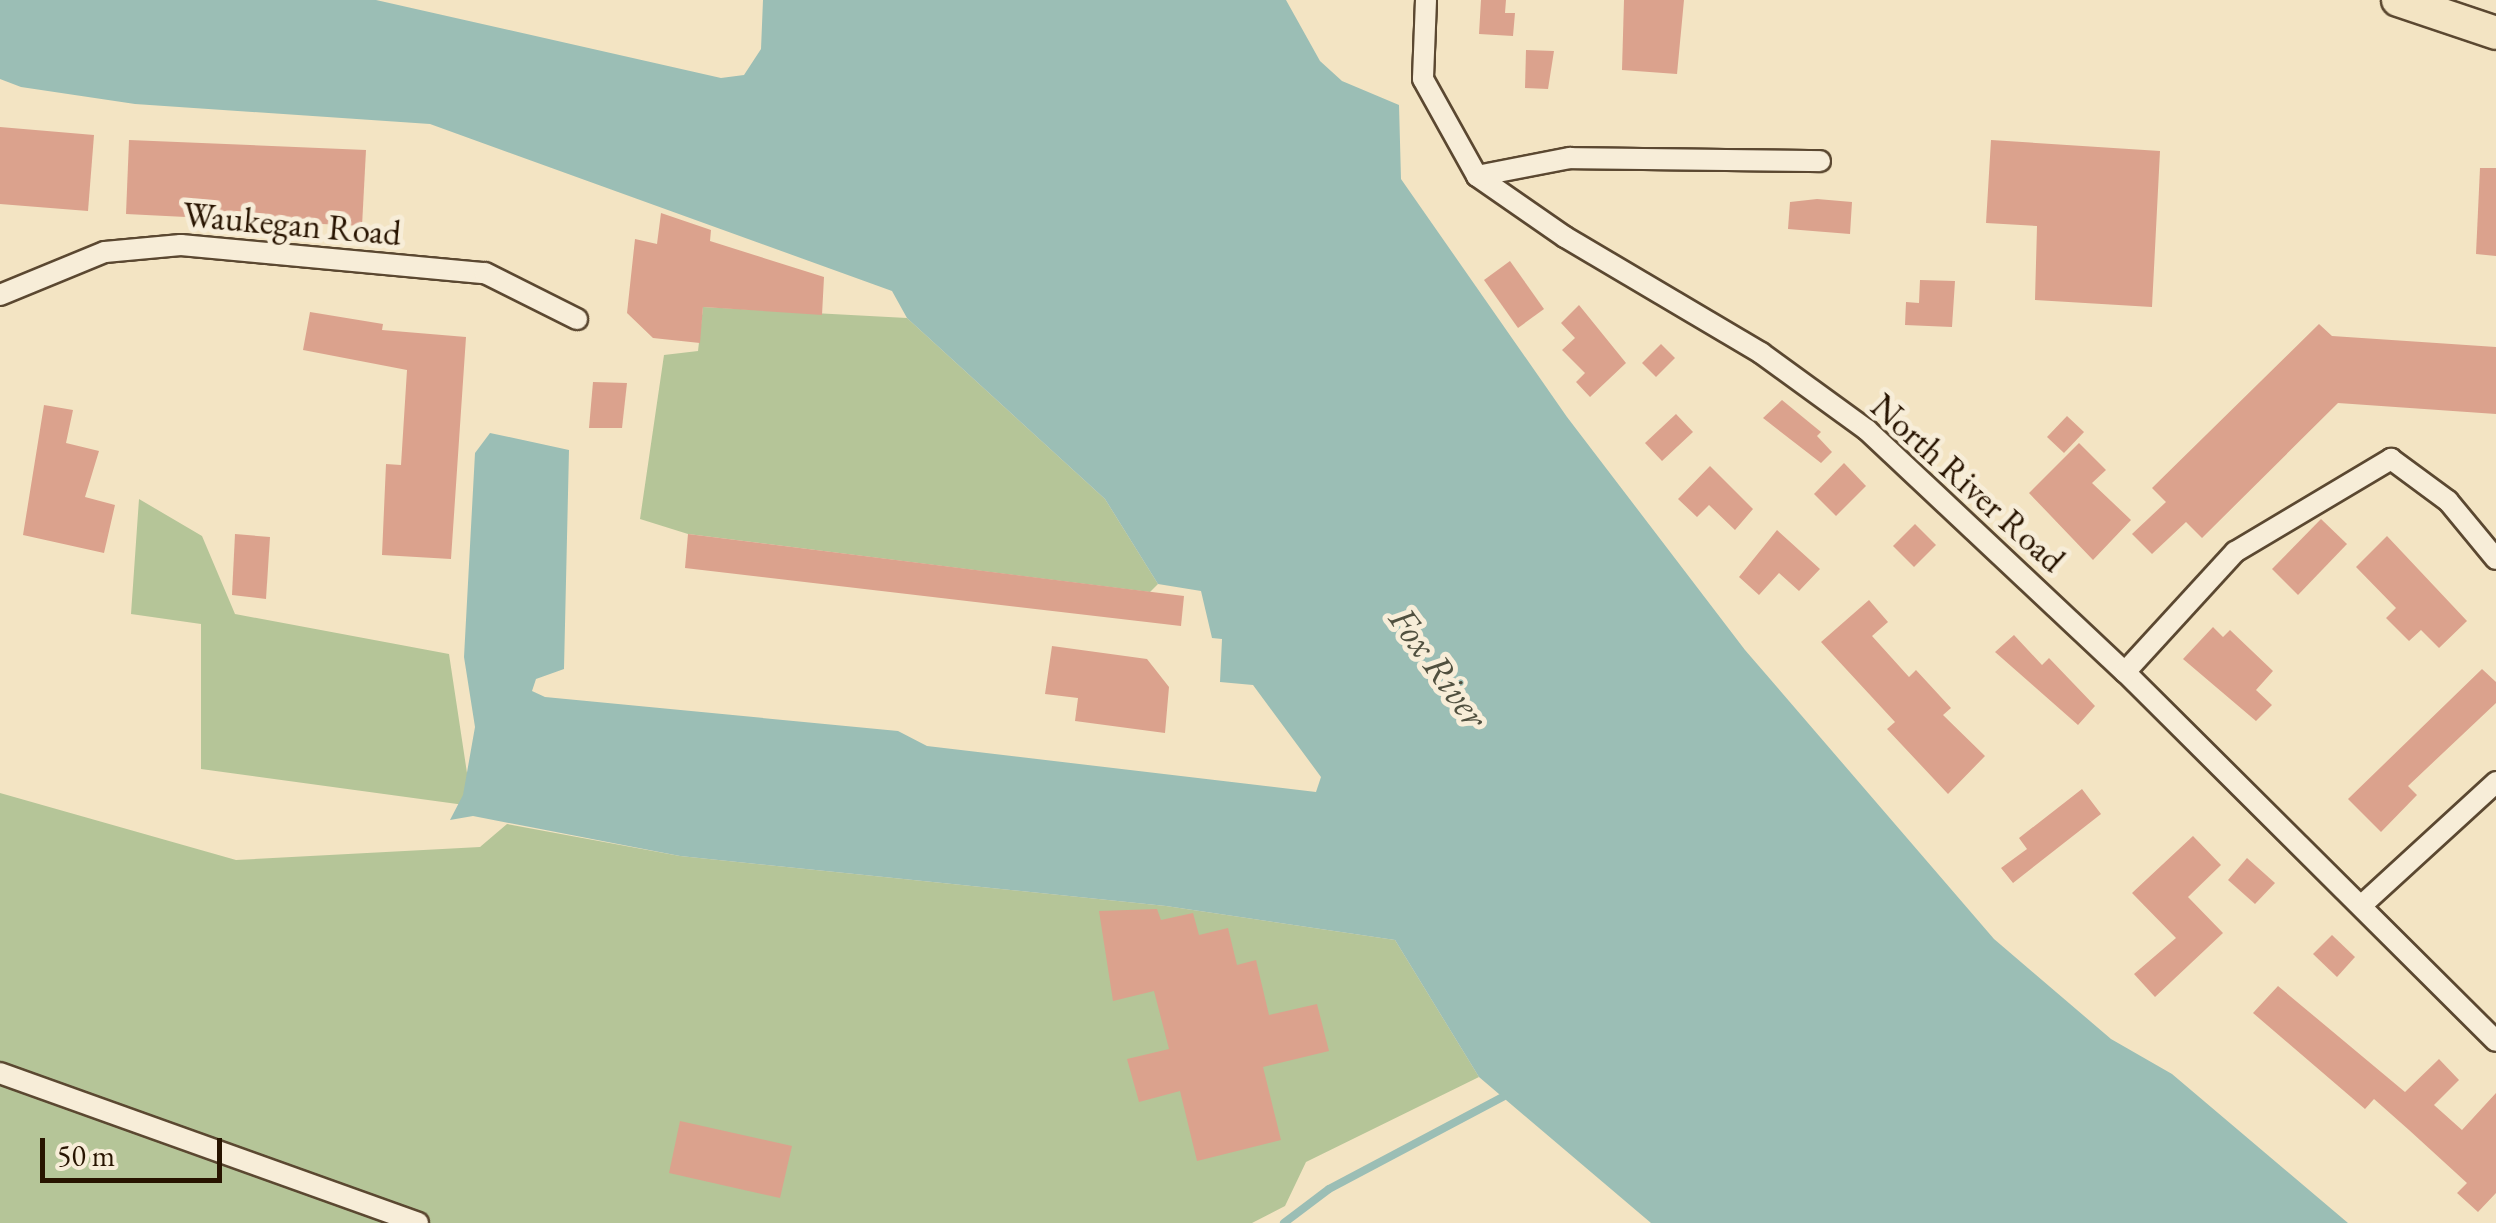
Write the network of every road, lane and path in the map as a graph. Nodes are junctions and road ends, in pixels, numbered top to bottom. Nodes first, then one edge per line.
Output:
1 (1426, 0) edge
2 (2398, 0) edge
3 (2496, 33) edge
4 (1820, 161) dead end
5 (1477, 176) junction
6 (0, 295) edge
7 (577, 319) dead end
8 (2496, 559) edge
9 (2125, 672) junction
10 (2496, 782) edge
11 (2362, 906) junction
12 (2496, 1041) edge
13 (0, 1073) edge
14 (418, 1223) edge

1 - 5 street, North River Road
2 - 3 main road
4 - 5 street
5 - 9 street, North River Road
6 - 7 street, Waukegan Road
8 - 9 street
9 - 11 street, North River Road
10 - 11 street
11 - 12 street, North River Road
13 - 14 street

